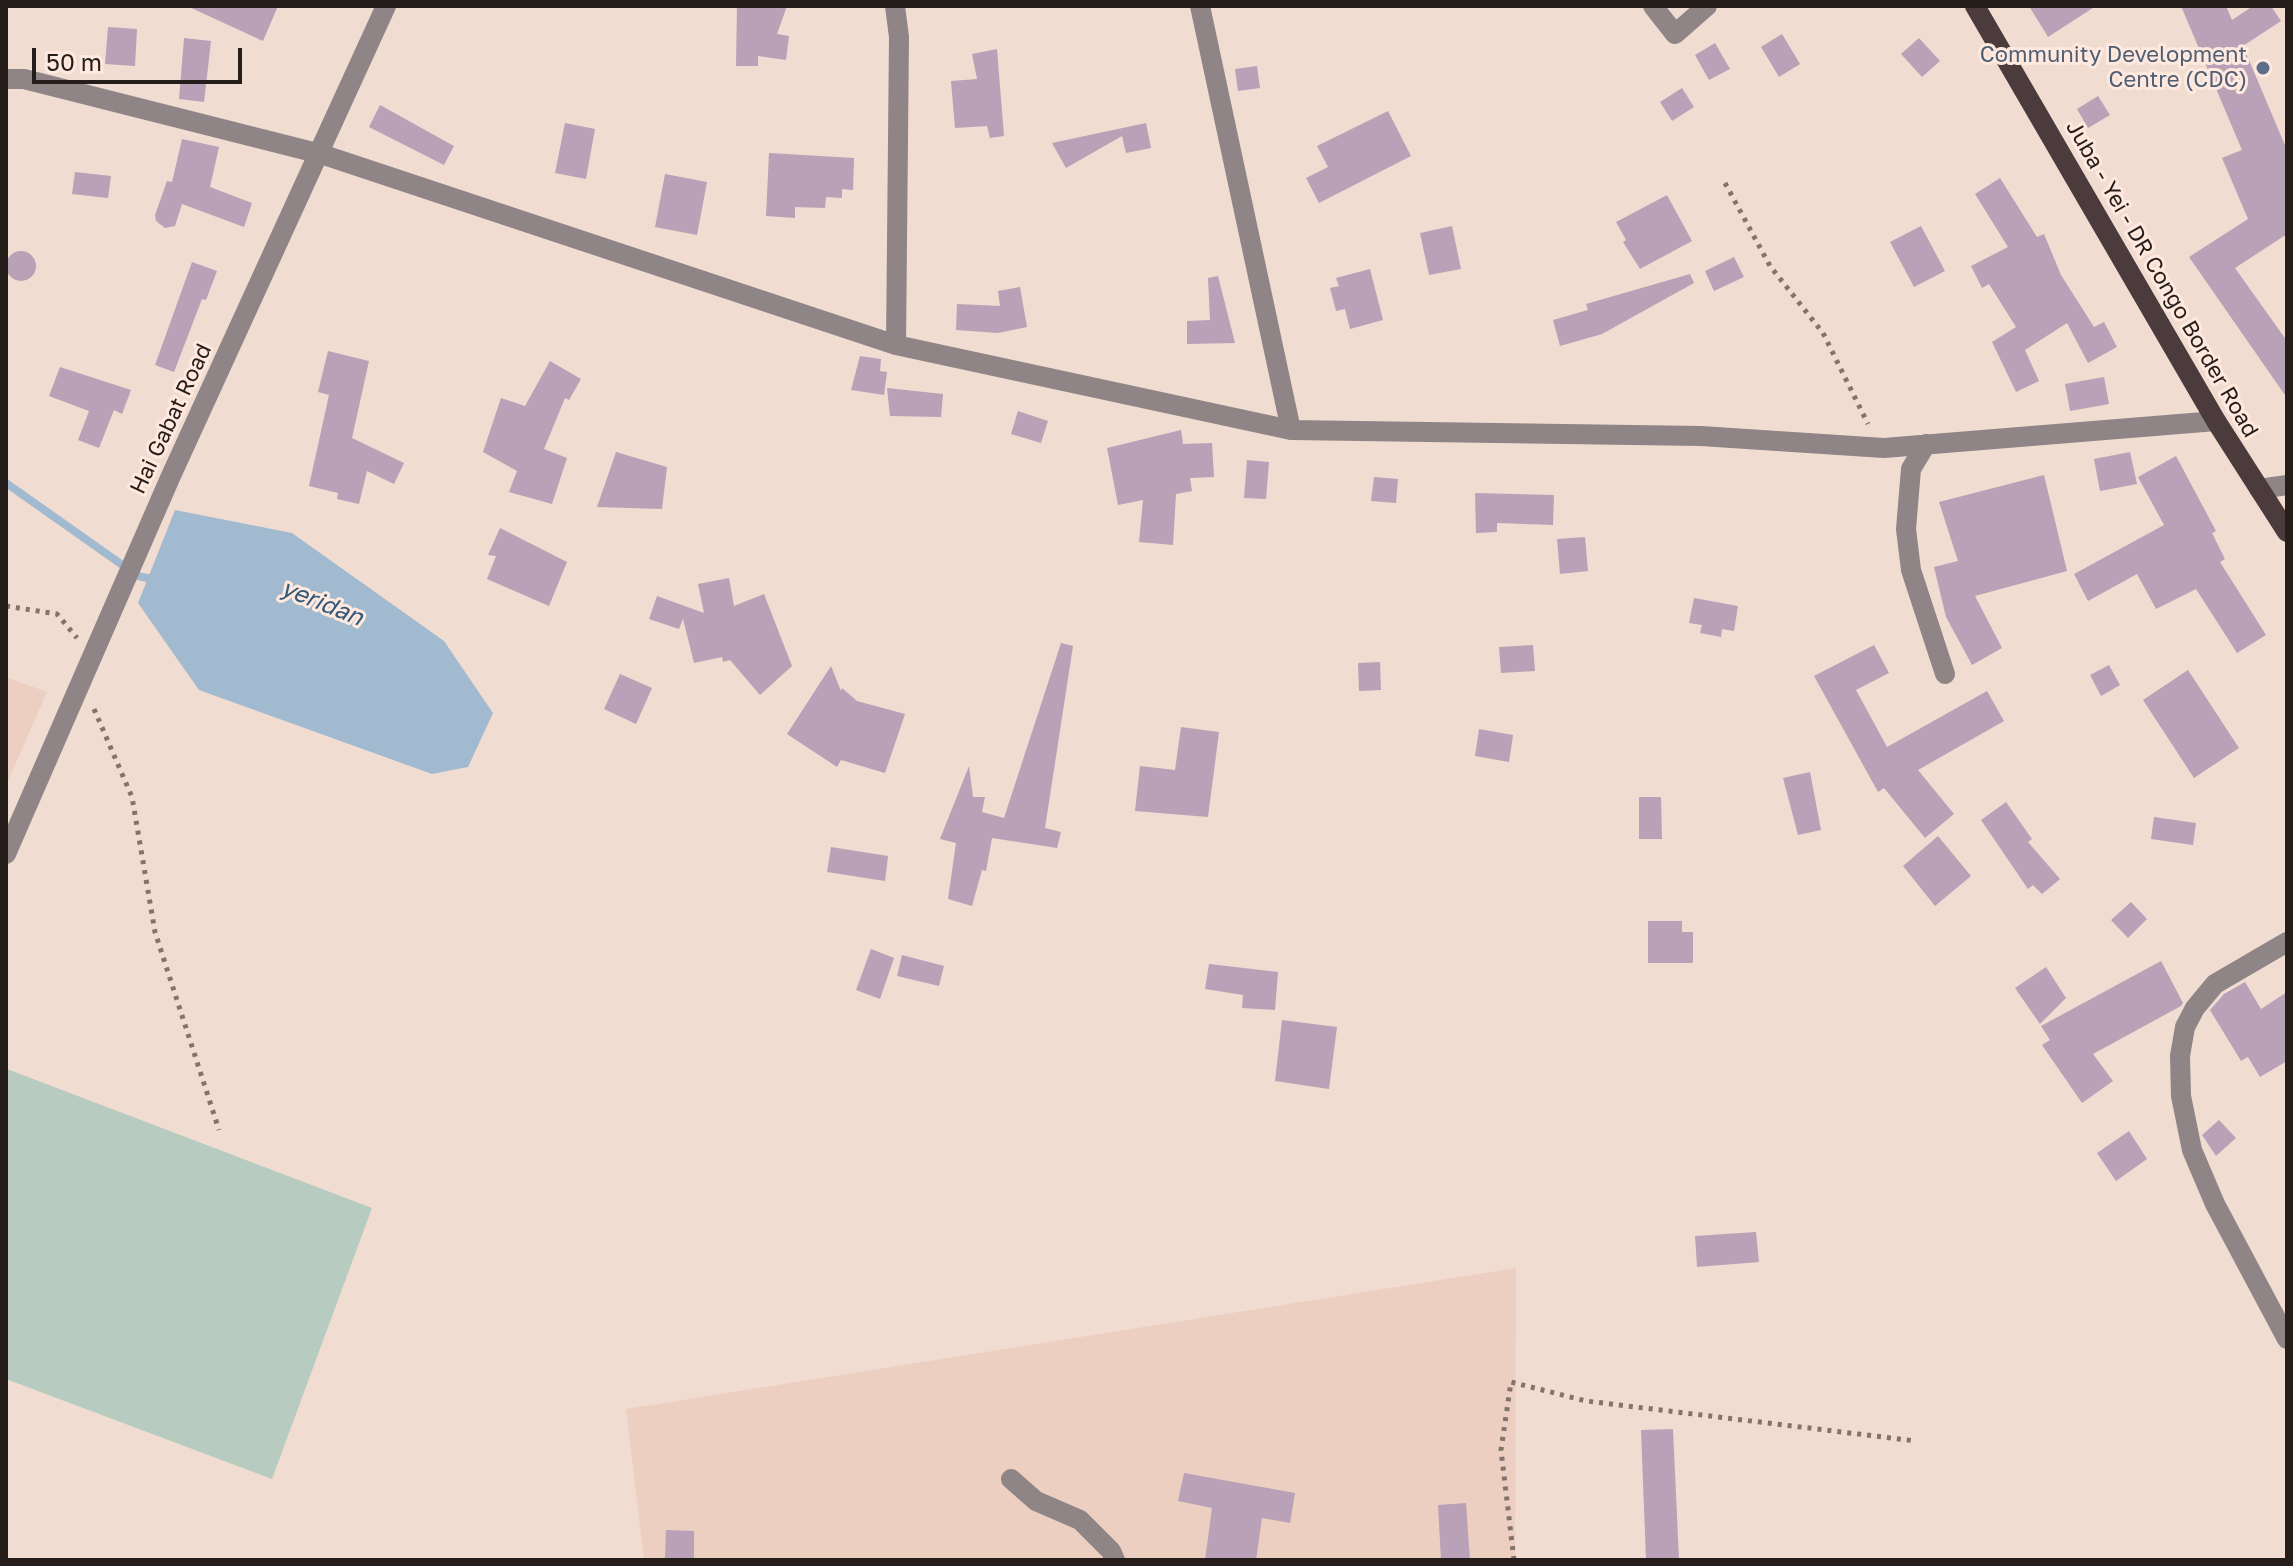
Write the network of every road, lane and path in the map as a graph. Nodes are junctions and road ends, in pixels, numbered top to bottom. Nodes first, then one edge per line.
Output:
1 (386, 6) edge
2 (895, 6) edge
3 (1200, 6) edge
4 (1653, 6) edge
5 (1707, 6) edge
6 (1975, 6) edge
7 (6, 79) edge
8 (321, 154) junction
9 (1725, 183) dead end
10 (896, 345) junction
11 (2216, 421) junction
12 (1291, 430) junction
13 (1926, 444) junction
14 (1884, 448) junction
15 (2287, 485) edge
16 (2259, 489) junction
17 (2287, 532) edge
18 (6, 606) edge
19 (1945, 674) dead end
20 (82, 680) junction
21 (6, 854) edge
22 (2287, 942) edge
23 (219, 1130) dead end
24 (2287, 1339) edge
25 (1916, 1441) dead end
26 (1011, 1479) dead end
27 (1115, 1560) edge
28 (1514, 1560) edge

1 - 8 street, Hai Gabat Road
2 - 10 street
3 - 12 street
4 - 5 street
6 - 11 main road, Juba - Yei - DR Congo Border Road
7 - 8 street
8 - 10 street
8 - 20 street, Hai Gabat Road
9 - 14 path
10 - 12 street
11 - 13 street
11 - 16 main road, Juba - Yei - DR Congo Border Road
12 - 14 street
13 - 14 street
13 - 19 street
15 - 16 street
16 - 17 main road, Juba - Yei - DR Congo Border Road
18 - 20 path
20 - 21 street, Hai Gabat Road
20 - 23 path
22 - 24 street
25 - 28 path
26 - 27 street

